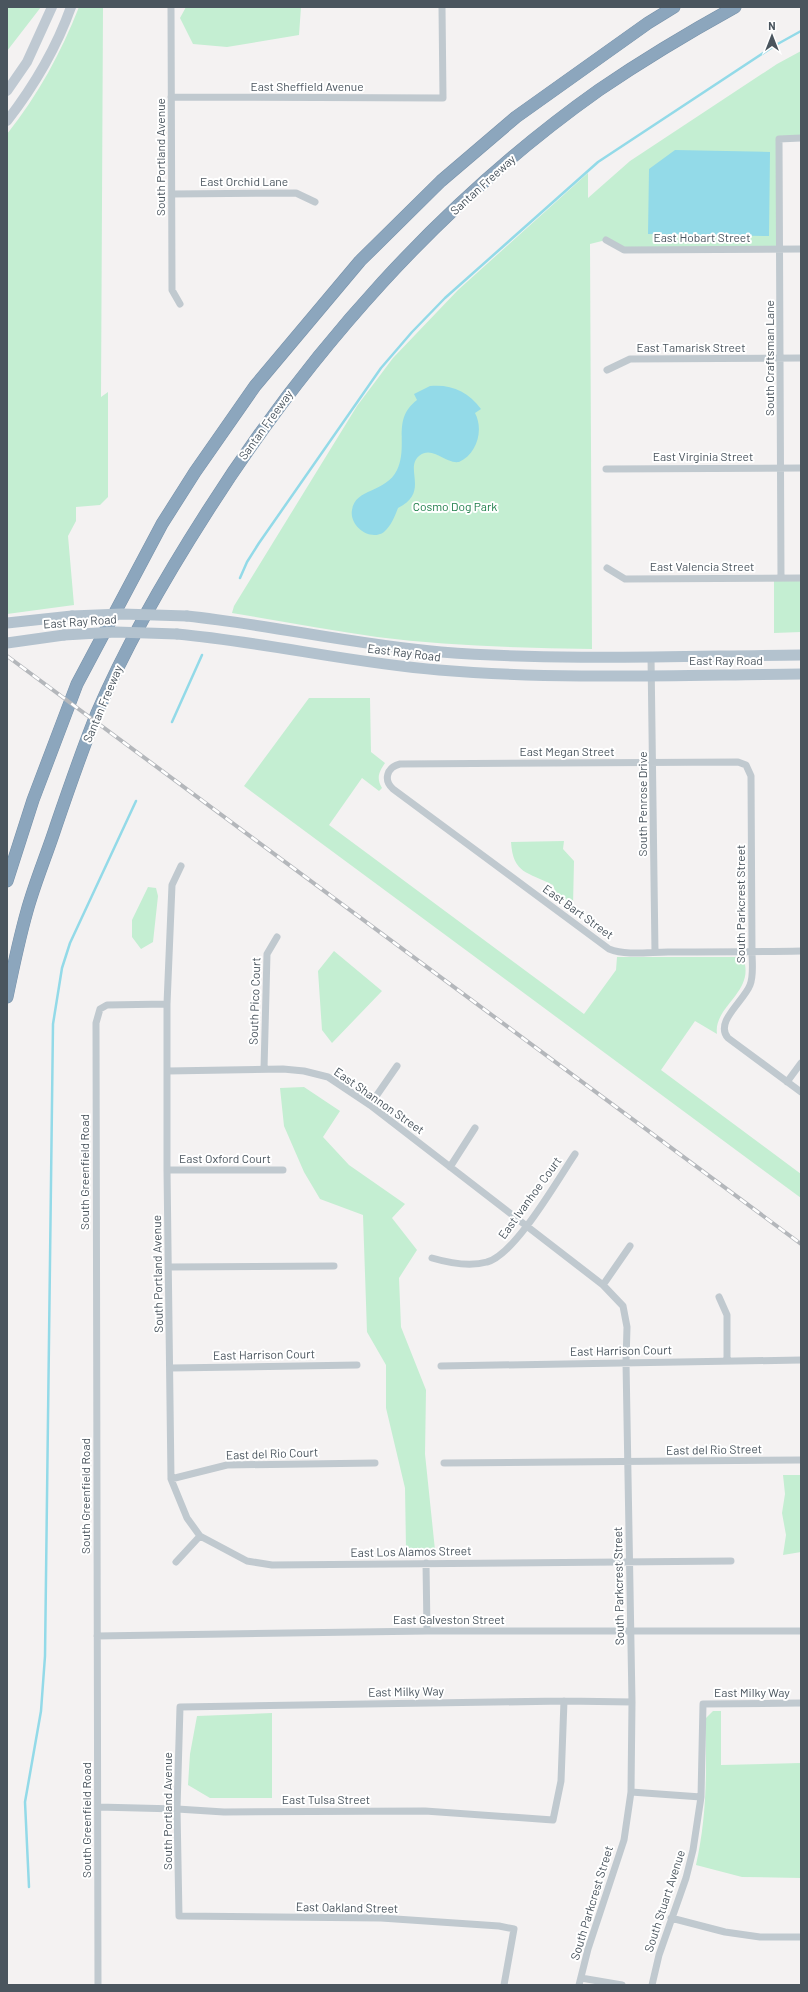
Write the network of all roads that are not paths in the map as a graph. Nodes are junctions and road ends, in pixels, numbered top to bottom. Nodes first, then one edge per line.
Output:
1 (52, 7) edge
2 (71, 7) edge
3 (170, 7) edge
4 (442, 7) edge
5 (674, 7) edge
6 (734, 7) edge
7 (7, 91) edge
8 (171, 98) junction
9 (7, 121) edge
10 (801, 138) edge
11 (172, 194) junction
12 (315, 202) dead end
13 (606, 240) dead end
14 (780, 249) junction
15 (801, 249) edge
16 (180, 304) dead end
17 (780, 358) junction
18 (801, 358) edge
19 (607, 370) dead end
20 (781, 468) junction
21 (801, 468) edge
22 (606, 469) dead end
23 (607, 568) dead end
24 (781, 578) junction
25 (801, 578) edge
26 (7, 622) edge
27 (7, 643) edge
28 (801, 655) edge
29 (651, 656) junction
30 (801, 674) edge
31 (652, 675) junction
32 (654, 763) junction
33 (749, 768) joint
34 (388, 774) joint
35 (181, 866) dead end
36 (7, 880) edge
37 (277, 937) dead end
38 (801, 951) edge
39 (654, 952) junction
40 (752, 952) junction
41 (7, 997) edge
42 (167, 1004) junction
43 (801, 1063) edge
44 (397, 1066) dead end
45 (264, 1069) junction
46 (168, 1071) junction
47 (787, 1082) junction
48 (801, 1092) edge
49 (370, 1105) junction
50 (476, 1128) dead end
51 (575, 1154) dead end
52 (450, 1167) junction
53 (167, 1170) junction
54 (283, 1170) dead end
55 (526, 1226) junction
56 (630, 1246) dead end
57 (432, 1258) dead end
58 (334, 1266) dead end
59 (169, 1267) junction
60 (603, 1285) junction
61 (719, 1297) dead end
62 (801, 1360) edge
63 (727, 1361) junction
64 (626, 1362) junction
65 (357, 1365) dead end
66 (441, 1366) dead end
67 (170, 1368) junction
68 (801, 1460) edge
69 (628, 1462) junction
70 (375, 1463) dead end
71 (444, 1463) dead end
72 (171, 1479) junction
73 (200, 1536) junction
74 (629, 1561) junction
75 (731, 1561) dead end
76 (176, 1562) dead end
77 (426, 1563) junction
78 (631, 1630) junction
79 (427, 1631) junction
80 (801, 1631) edge
81 (97, 1636) junction
82 (564, 1701) junction
83 (632, 1702) junction
84 (801, 1703) edge
85 (702, 1704) joint
86 (180, 1707) joint
87 (631, 1792) junction
88 (701, 1797) junction
89 (98, 1807) junction
90 (177, 1808) junction
91 (179, 1916) joint
92 (671, 1918) junction
93 (801, 1937) edge
94 (580, 1981) edge
95 (98, 1985) edge
96 (504, 1985) edge
97 (622, 1985) edge
98 (652, 1985) edge

1 - 7 main road
2 - 9 main road
3 - 8 street, South Portland Avenue
4 - 8 street, East Sheffield Avenue
5 - 36 highway
6 - 41 highway, Santan Freeway
8 - 11 street, South Portland Avenue
10 - 14 street, South Craftsman Lane
11 - 12 street, East Orchid Lane
11 - 16 street, South Portland Avenue
13 - 14 street, East Hobart Street
14 - 15 street, East Hobart Street
14 - 17 street, South Craftsman Lane
17 - 18 street, East Tamarisk Street
17 - 19 street, East Tamarisk Street
17 - 20 street, South Craftsman Lane
20 - 21 street, East Virginia Street
20 - 22 street, East Virginia Street
20 - 24 street, South Craftsman Lane
23 - 24 street, East Valencia Street
24 - 25 street, East Valencia Street
26 - 29 main road, East Ray Road, bridge
27 - 31 main road, East Ray Road, bridge
28 - 29 main road, East Ray Road
29 - 31 street, South Penrose Drive
30 - 31 main road, East Ray Road
31 - 32 street, South Penrose Drive
32 - 33 street, East Megan Street
32 - 34 street, East Megan Street
32 - 39 street, South Penrose Drive
33 - 40 street, South Parkcrest Street
34 - 39 street, East Bart Street
35 - 42 street, South Portland Avenue
37 - 45 street, South Pico Court
38 - 40 street, East Bart Street
39 - 40 street, East Bart Street
40 - 47 street, South Parkcrest Street
42 - 46 street, South Portland Avenue
42 - 81 street, South Greenfield Road
43 - 47 street
44 - 49 street
45 - 46 street, East Shannon Street
45 - 49 street, East Shannon Street
46 - 53 street, South Portland Avenue
47 - 48 street
49 - 52 street, East Shannon Street
50 - 52 street
51 - 55 street, East Ivanhoe Court
52 - 55 street, East Shannon Street
53 - 54 street, East Oxford Court
53 - 59 street, South Portland Avenue
55 - 57 street, East Ivanhoe Court
55 - 60 street, South Parkcrest Street
56 - 60 street
58 - 59 street
59 - 67 street, South Portland Avenue
60 - 64 street, South Parkcrest Street
61 - 63 street
62 - 63 street, East Harrison Court
63 - 64 street, East Harrison Court
64 - 66 street, East Harrison Court
64 - 69 street, South Parkcrest Street
65 - 67 street, East Harrison Court
67 - 72 street, South Portland Avenue
68 - 69 street, East del Rio Street
69 - 71 street
69 - 74 street, South Parkcrest Street
70 - 72 street, East del Rio Court
72 - 73 street, South Portland Avenue
73 - 76 street
73 - 77 street, East Los Alamos Street
74 - 75 street, East Los Alamos Street
74 - 77 street, East Los Alamos Street
74 - 78 street, South Parkcrest Street
77 - 79 street
78 - 79 street, East Galveston Street
78 - 80 street, East Galveston Street
78 - 83 street, South Parkcrest Street
79 - 81 street, East Galveston Street
81 - 89 street, South Greenfield Road
82 - 83 street, East Milky Way
82 - 86 street, East Milky Way
82 - 90 street, East Tulsa Street
83 - 87 street, South Parkcrest Street
84 - 85 street, East Milky Way
85 - 88 street, South Stuart Avenue
86 - 90 street, South Portland Avenue
87 - 88 street
87 - 94 street, South Parkcrest Street
88 - 92 street, South Stuart Avenue
89 - 90 street, East Tulsa Street
89 - 95 street, South Greenfield Road
90 - 91 street, South Portland Avenue
91 - 96 street, East Oakland Street
92 - 93 street
92 - 98 street, South Stuart Avenue
94 - 97 street

